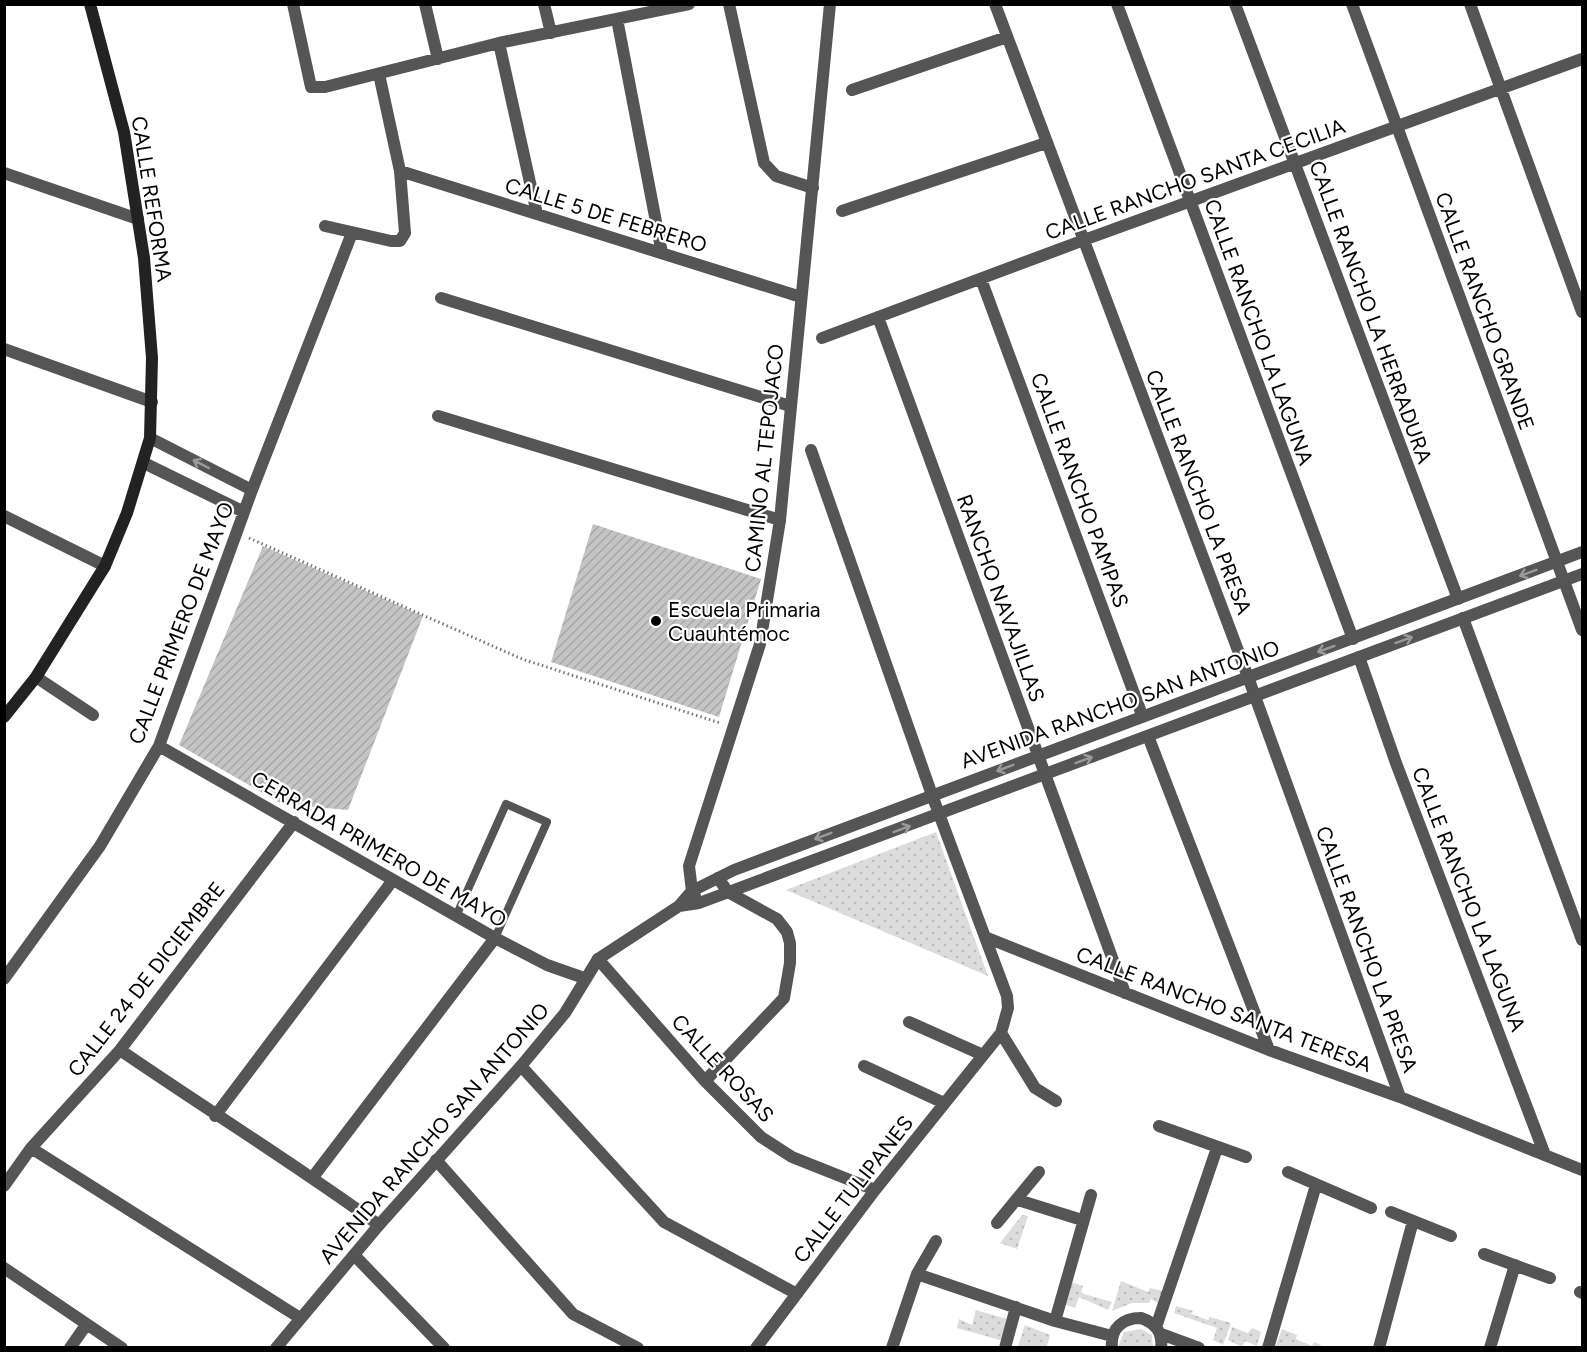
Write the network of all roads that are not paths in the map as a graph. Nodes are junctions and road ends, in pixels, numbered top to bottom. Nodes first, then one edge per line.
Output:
1 (90, 4) edge
2 (293, 4) edge
3 (425, 4) edge
4 (544, 4) edge
5 (689, 4) edge
6 (729, 4) edge
7 (830, 4) edge
8 (995, 4) edge
9 (1117, 4) edge
10 (1235, 4) edge
11 (1352, 4) edge
12 (1470, 4) edge
13 (617, 19) junction
14 (551, 33) junction
15 (1007, 37) junction
16 (499, 43) junction
17 (438, 59) junction
18 (1582, 59) edge
19 (379, 74) junction
20 (1501, 87) junction
21 (852, 90) dead end
22 (1396, 125) junction
23 (1046, 143) junction
24 (1295, 163) junction
25 (400, 171) junction
26 (4, 173) edge
27 (813, 188) junction
28 (1190, 202) junction
29 (842, 211) dead end
30 (537, 214) junction
31 (138, 219) junction
32 (325, 226) dead end
33 (352, 233) junction
34 (1084, 240) junction
35 (662, 253) junction
36 (981, 279) junction
37 (801, 297) junction
38 (441, 298) dead end
39 (1582, 312) edge
40 (878, 318) junction
41 (822, 338) dead end
42 (4, 350) edge
43 (152, 402) junction
44 (790, 406) junction
45 (438, 416) dead end
46 (150, 438) junction
47 (811, 450) dead end
48 (144, 463) junction
49 (252, 490) junction
50 (244, 512) junction
51 (4, 516) edge
52 (780, 520) junction
53 (1582, 552) edge
54 (1557, 562) junction
55 (105, 566) junction
56 (1582, 574) edge
57 (1564, 581) junction
58 (1458, 599) junction
59 (1463, 618) junction
60 (1582, 630) edge
61 (1353, 639) junction
62 (1359, 657) junction
63 (36, 677) junction
64 (1248, 677) junction
65 (1255, 696) junction
66 (93, 715) dead end
67 (1142, 715) junction
68 (4, 717) edge
69 (1148, 736) junction
70 (159, 746) junction
71 (1038, 755) junction
72 (1045, 774) junction
73 (932, 795) junction
74 (939, 815) junction
75 (294, 822) junction
76 (718, 878) junction
77 (393, 880) junction
78 (692, 891) junction
79 (728, 892) junction
80 (699, 903) junction
81 (679, 906) junction
82 (457, 914) junction
83 (985, 937) junction
84 (495, 938) junction
85 (1582, 940) edge
86 (597, 960) junction
87 (584, 978) junction
88 (4, 979) edge
89 (1125, 993) junction
90 (909, 1022) dead end
91 (1001, 1033) junction
92 (120, 1050) junction
93 (1269, 1050) junction
94 (983, 1054) junction
95 (521, 1066) junction
96 (864, 1066) dead end
97 (705, 1081) junction
98 (1400, 1097) junction
99 (1056, 1101) dead end
100 (944, 1103) junction
101 (215, 1116) junction
102 (1159, 1126) dead end
103 (31, 1148) junction
104 (1216, 1148) junction
105 (1545, 1155) junction
106 (1246, 1157) dead end
107 (436, 1160) junction
108 (1582, 1170) edge
109 (1039, 1172) dead end
110 (1288, 1172) dead end
111 (314, 1177) junction
112 (1317, 1185) junction
113 (4, 1186) edge
114 (875, 1190) junction
115 (1090, 1195) dead end
116 (1018, 1200) junction
117 (1371, 1208) dead end
118 (1390, 1212) dead end
119 (1082, 1220) junction
120 (1413, 1221) junction
121 (998, 1223) dead end
122 (379, 1225) junction
123 (1451, 1236) dead end
124 (936, 1241) dead end
125 (1484, 1254) dead end
126 (354, 1255) junction
127 (1515, 1265) junction
128 (4, 1268) edge
129 (917, 1274) junction
130 (1550, 1278) dead end
131 (797, 1294) junction
132 (1016, 1307) junction
133 (300, 1318) junction
134 (1055, 1321) junction
135 (87, 1325) junction
136 (1159, 1330) junction
137 (1112, 1342) edge
138 (70, 1347) edge
139 (122, 1347) edge
140 (278, 1347) edge
141 (444, 1347) edge
142 (638, 1347) edge
143 (756, 1347) edge
144 (892, 1347) edge
145 (1005, 1347) edge
146 (1161, 1347) edge
147 (1200, 1347) edge
148 (1268, 1347) edge
149 (1379, 1347) edge
150 (1490, 1347) edge

1 - 31 main road, CALLE REFORMA
2 - 19 street
3 - 17 street
4 - 14 street
5 - 13 street
6 - 27 street
7 - 27 street, CAMINO AL TEPOJACO
8 - 15 street, CALLE RANCHO LA PRESA
9 - 28 street, CALLE RANCHO LA LAGUNA
10 - 24 street, CALLE RANCHO LA HERRADURA
11 - 22 street, CALLE RANCHO GRANDE
12 - 20 street
13 - 14 street
13 - 35 street
14 - 16 street
15 - 21 street
15 - 23 street, CALLE RANCHO LA PRESA
16 - 17 street
16 - 30 street
17 - 19 street
18 - 20 street, CALLE RANCHO SANTA CECILIA
19 - 25 street
20 - 22 street, CALLE RANCHO SANTA CECILIA
20 - 39 street
22 - 24 street, CALLE RANCHO SANTA CECILIA
22 - 54 street, CALLE RANCHO GRANDE
23 - 29 street
23 - 34 street, CALLE RANCHO LA PRESA
24 - 28 street, CALLE RANCHO SANTA CECILIA
24 - 58 street, CALLE RANCHO LA HERRADURA
25 - 30 street, CALLE 5 DE FEBRERO
25 - 33 street
26 - 31 street
27 - 37 street, CAMINO AL TEPOJACO
28 - 34 street, CALLE RANCHO SANTA CECILIA
28 - 61 street, CALLE RANCHO LA LAGUNA
30 - 35 street, CALLE 5 DE FEBRERO
31 - 43 main road, CALLE REFORMA
32 - 33 street
33 - 49 street, CALLE PRIMERO DE MAYO
34 - 36 street, CALLE RANCHO SANTA CECILIA
34 - 64 street, CALLE RANCHO LA PRESA
35 - 37 street, CALLE 5 DE FEBRERO
36 - 40 street, CALLE RANCHO SANTA CECILIA
36 - 67 street, CALLE RANCHO PAMPAS
37 - 44 street, CAMINO AL TEPOJACO
38 - 44 street
40 - 41 street, CALLE RANCHO SANTA CECILIA
40 - 71 street, RANCHO NAVAJILLAS
42 - 43 street
43 - 46 main road, CALLE REFORMA
44 - 52 street, CAMINO AL TEPOJACO
45 - 52 street
46 - 48 main road, CALLE REFORMA
49 -> 46 street
47 - 73 street
48 - 50 street
48 - 55 main road, CALLE REFORMA
49 - 50 street, CALLE PRIMERO DE MAYO
50 - 70 street, CALLE PRIMERO DE MAYO
51 - 55 street
52 - 78 street, CAMINO AL TEPOJACO
53 - 54 street, AVENIDA RANCHO SAN ANTONIO
54 - 57 street, CALLE RANCHO GRANDE
54 -> 58 street, AVENIDA RANCHO SAN ANTONIO
55 - 63 main road, CALLE REFORMA
56 - 57 street, AVENIDA RANCHO SAN ANTONIO
57 - 59 street, AVENIDA RANCHO SAN ANTONIO
57 - 60 street, CALLE RANCHO GRANDE
58 - 61 street, AVENIDA RANCHO SAN ANTONIO
62 -> 59 street, AVENIDA RANCHO SAN ANTONIO
59 - 85 street
61 -> 64 street, AVENIDA RANCHO SAN ANTONIO
62 - 65 street, AVENIDA RANCHO SAN ANTONIO
62 - 105 street, CALLE RANCHO LA LAGUNA
63 - 66 street
63 - 68 main road, CALLE REFORMA
64 - 65 street, CALLE RANCHO LA PRESA
64 - 67 street, AVENIDA RANCHO SAN ANTONIO
65 - 69 street, AVENIDA RANCHO SAN ANTONIO
65 - 98 street, CALLE RANCHO LA PRESA
67 - 71 street, AVENIDA RANCHO SAN ANTONIO
72 -> 69 street, AVENIDA RANCHO SAN ANTONIO
69 - 93 street
70 - 75 street, CERRADA PRIMERO DE MAYO
70 - 88 street, CALLE PRIMERO DE MAYO
71 - 72 street, RANCHO NAVAJILLAS
71 -> 73 street, AVENIDA RANCHO SAN ANTONIO
72 - 74 street, AVENIDA RANCHO SAN ANTONIO
72 - 89 street, RANCHO NAVAJILLAS
73 - 74 street
73 -> 76 street, AVENIDA RANCHO SAN ANTONIO
79 -> 74 street, AVENIDA RANCHO SAN ANTONIO
74 - 83 street
75 - 77 street, CERRADA PRIMERO DE MAYO
75 - 92 street, CALLE 24 DE DICIEMBRE
76 - 78 street, AVENIDA RANCHO SAN ANTONIO
76 - 79 street
77 - 82 street, CERRADA PRIMERO DE MAYO
77 - 101 street
78 - 80 street, CAMINO AL TEPOJACO
78 - 81 street, AVENIDA RANCHO SAN ANTONIO
79 - 80 street, AVENIDA RANCHO SAN ANTONIO
79 - 97 street
80 - 81 street, AVENIDA RANCHO SAN ANTONIO
81 - 86 street, AVENIDA RANCHO SAN ANTONIO
82 - 84 street, CERRADA PRIMERO DE MAYO
82 - 84 lane
83 - 89 street, CALLE RANCHO SANTA TERESA
83 - 91 street
84 - 87 street, CERRADA PRIMERO DE MAYO
84 - 111 street
86 - 87 street, AVENIDA RANCHO SAN ANTONIO
86 - 97 street, CALLE ROSAS
87 - 95 street, AVENIDA RANCHO SAN ANTONIO
89 - 93 street, CALLE RANCHO SANTA TERESA
90 - 94 street
91 - 94 street, CALLE TULIPANES
91 - 99 street
92 - 101 street
92 - 103 street, CALLE 24 DE DICIEMBRE
93 - 98 street, CALLE RANCHO SANTA TERESA
94 - 100 street, CALLE TULIPANES
95 - 107 street, AVENIDA RANCHO SAN ANTONIO
95 - 131 street
96 - 100 street
97 - 114 street, CALLE ROSAS
98 - 105 street, CALLE RANCHO SANTA TERESA
100 - 114 street, CALLE TULIPANES
101 - 111 street
102 - 104 street
103 - 113 street, CALLE 24 DE DICIEMBRE
103 - 133 street
104 - 106 street
104 - 136 street
105 - 108 street, CALLE RANCHO SANTA TERESA
107 - 122 street, AVENIDA RANCHO SAN ANTONIO
107 - 142 street
109 - 116 street
110 - 112 street
111 - 122 street
112 - 117 street
112 - 148 street
114 - 131 street, CALLE TULIPANES
115 - 119 street
116 - 119 street
116 - 121 street
118 - 120 street
119 - 134 street
120 - 123 street
120 - 149 street
122 - 126 street, AVENIDA RANCHO SAN ANTONIO
124 - 129 street
125 - 127 street
126 - 133 street, AVENIDA RANCHO SAN ANTONIO
126 - 141 street
127 - 130 street
127 - 150 street
128 - 135 street
129 - 132 street
129 - 144 street
131 - 143 street, CALLE TULIPANES
132 - 134 street
132 - 145 street
133 - 140 street, AVENIDA RANCHO SAN ANTONIO
134 - 137 street
135 - 138 street
135 - 139 street
136 - 137 street
136 - 146 street
136 - 147 street

